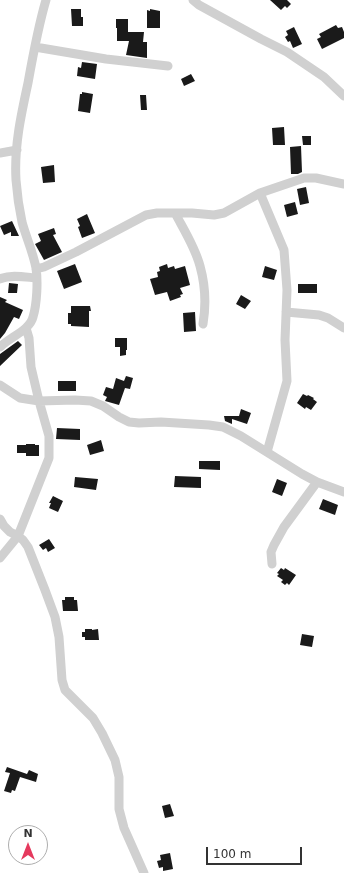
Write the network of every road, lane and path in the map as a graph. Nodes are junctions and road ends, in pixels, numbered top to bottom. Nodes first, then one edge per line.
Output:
1 (46, 0) edge
2 (193, 0) edge
3 (35, 47) junction
4 (168, 66) dead end
5 (344, 96) edge
6 (16, 150) junction
7 (0, 153) edge
8 (344, 184) edge
9 (260, 193) junction
10 (175, 213) junction
11 (36, 273) junction
12 (0, 279) edge
13 (286, 312) junction
14 (203, 324) dead end
15 (26, 328) junction
16 (344, 328) edge
17 (0, 347) edge
18 (0, 385) edge
19 (39, 401) junction
20 (267, 452) junction
21 (317, 482) junction
22 (344, 492) edge
23 (0, 519) edge
24 (18, 536) junction
25 (0, 558) edge
26 (272, 564) dead end
27 (144, 873) edge

1 - 3 street
2 - 5 street
3 - 4 street
3 - 6 street
6 - 7 street
6 - 11 street
8 - 9 street
9 - 10 street
9 - 13 street
10 - 11 street
10 - 14 street
11 - 12 street
11 - 15 street
13 - 16 street
13 - 20 street
15 - 17 street
15 - 19 street
18 - 19 street
19 - 20 street
19 - 24 street
20 - 21 street
21 - 22 street
21 - 26 street
23 - 24 street
24 - 25 street
24 - 27 street

